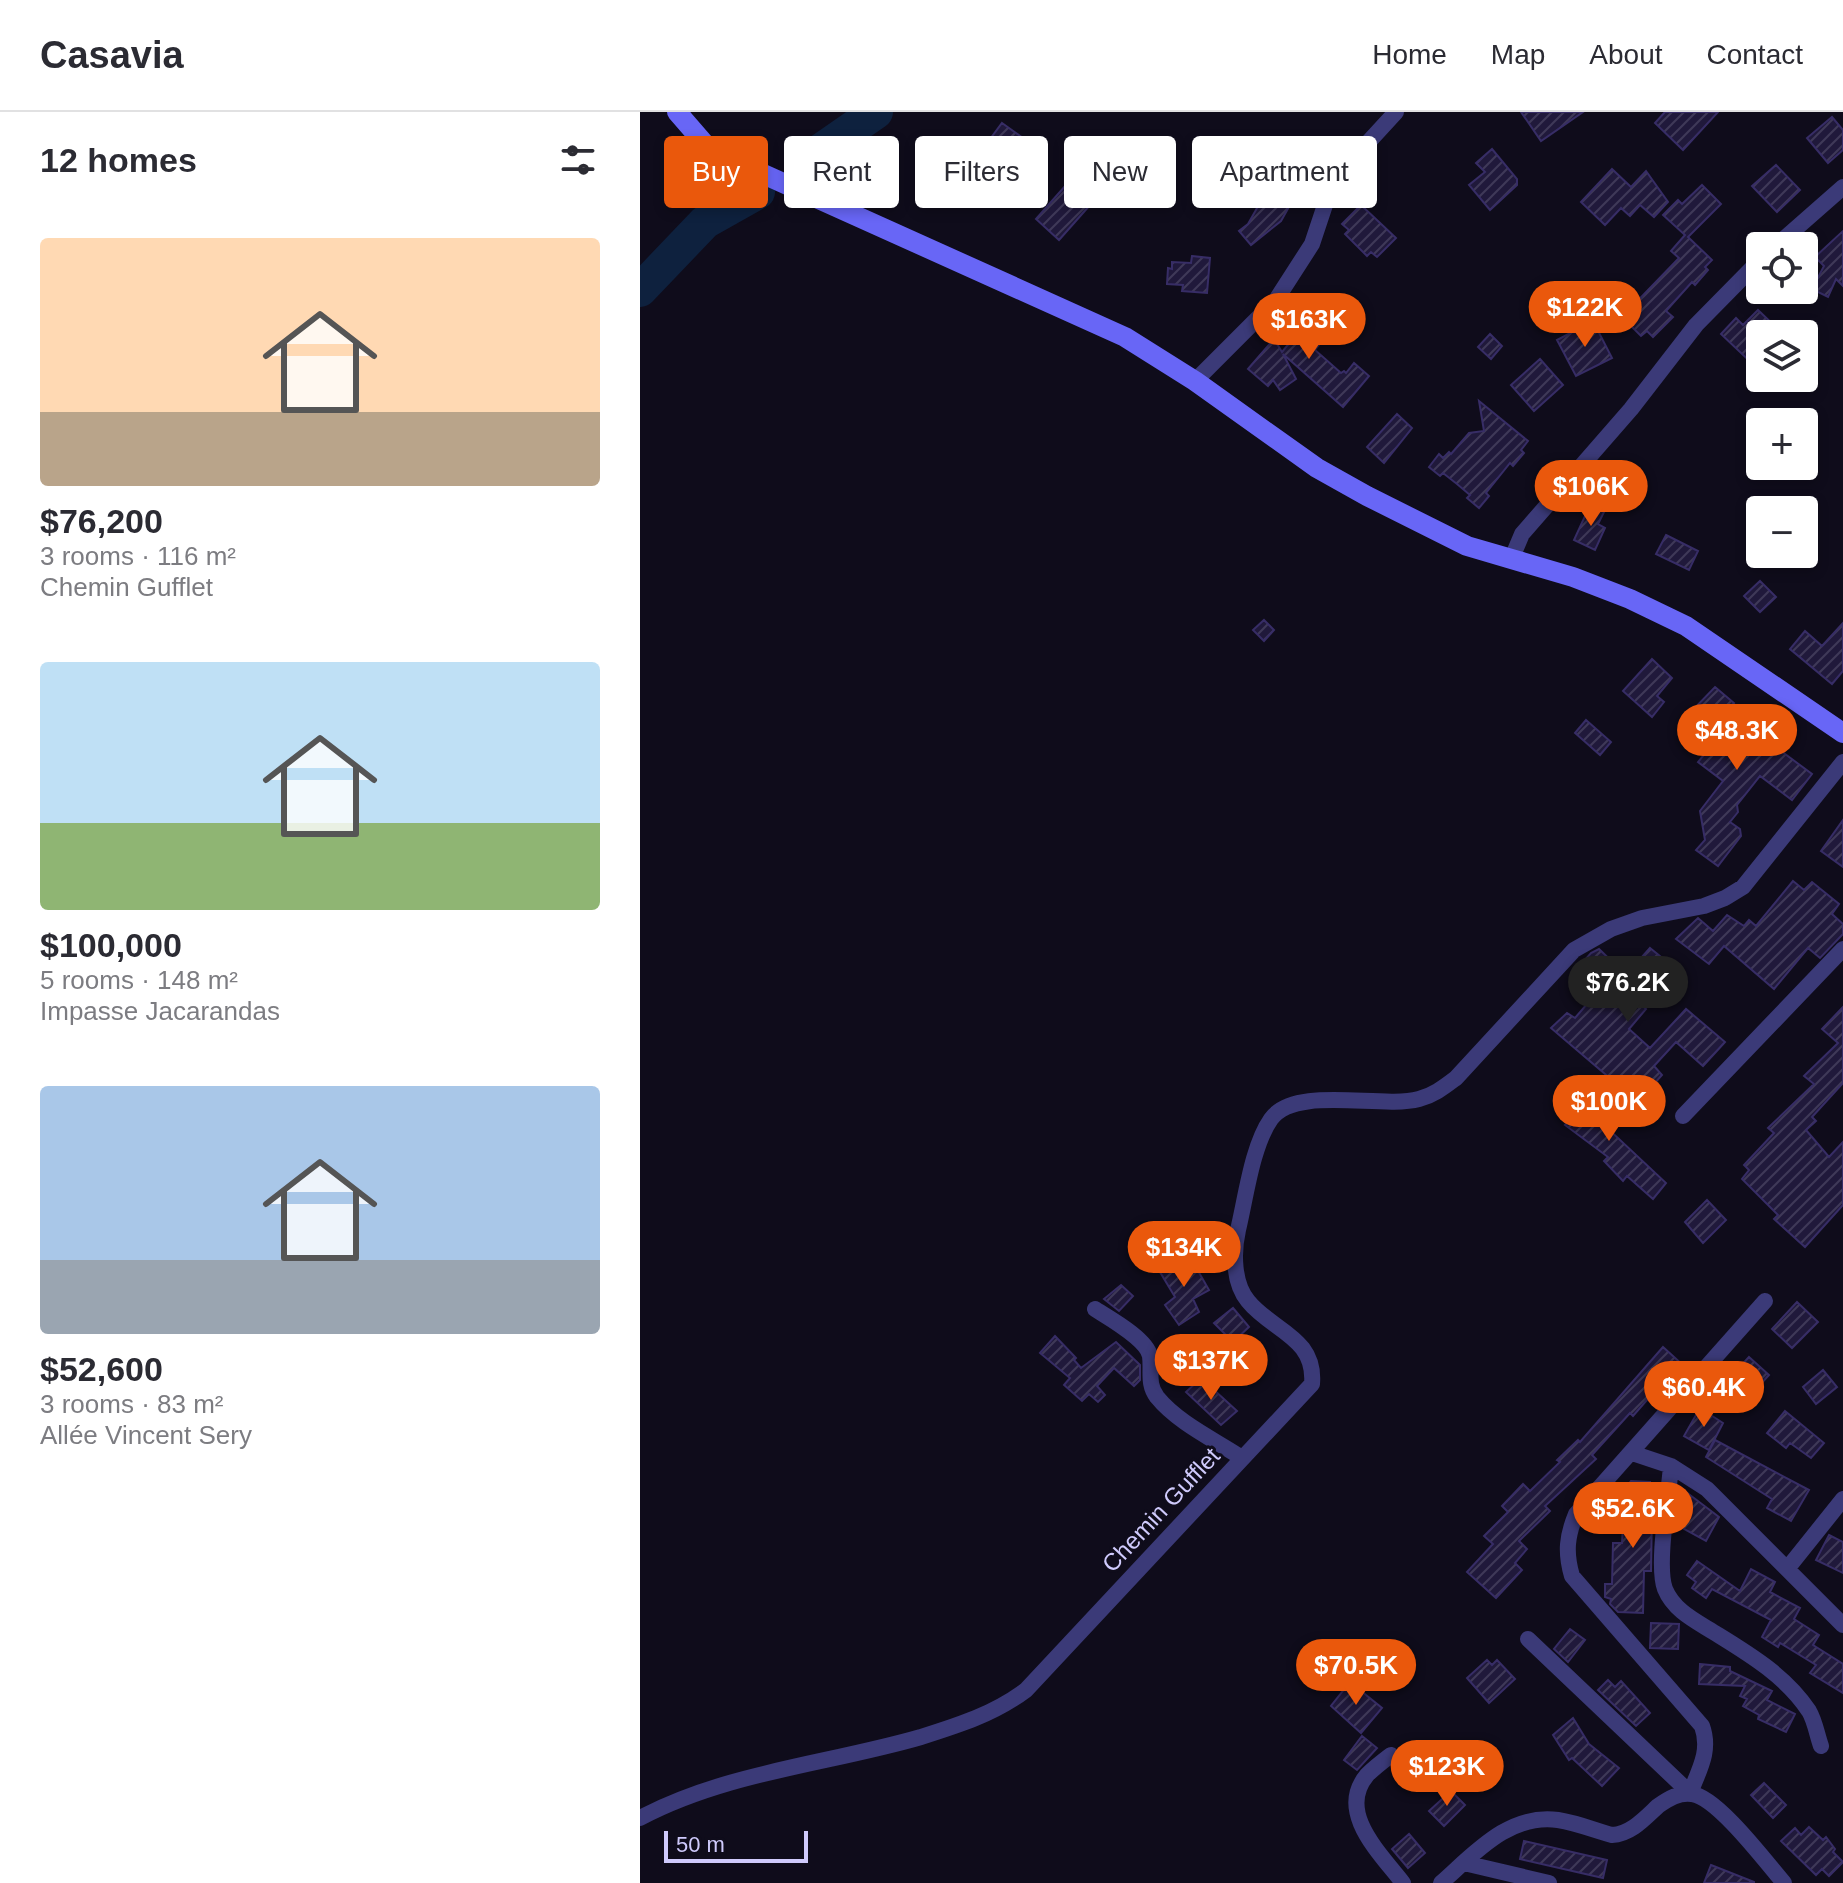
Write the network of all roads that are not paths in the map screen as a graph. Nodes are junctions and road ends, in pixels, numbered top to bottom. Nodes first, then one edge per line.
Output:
1 (677, 112) edge
2 (1396, 112) edge
3 (1843, 187) edge
4 (1792, 232) edge
5 (1746, 274) edge
6 (1195, 381) junction
7 (1511, 560) junction
8 (1840, 724) edge
9 (1843, 762) edge
10 (1843, 949) edge
11 (1683, 1116) dead end
12 (1765, 1301) dead end
13 (1095, 1309) dead end
14 (1632, 1453) junction
15 (1242, 1458) junction
16 (1671, 1466) junction
17 (1843, 1499) edge
18 (1787, 1569) junction
19 (1843, 1625) edge
20 (1528, 1639) dead end
21 (1821, 1746) dead end
22 (1391, 1755) dead end
23 (1690, 1793) junction
24 (640, 1818) edge
25 (1464, 1863) junction
26 (1403, 1883) edge
27 (1441, 1883) edge
28 (1549, 1883) edge
29 (1784, 1883) edge

1 - 6 main road
2 - 6 street
3 - 4 street
5 - 7 street
6 - 7 main road
7 - 8 main road
9 - 15 street, Chemin Gufflet
10 - 11 street
12 - 14 street
13 - 15 street
14 - 16 street
14 - 23 street
15 - 24 street, Chemin Gufflet
16 - 18 street
16 - 21 street
17 - 18 street
18 - 19 street
20 - 23 street
22 - 26 street
23 - 25 street
23 - 29 street
25 - 27 street
25 - 28 street

